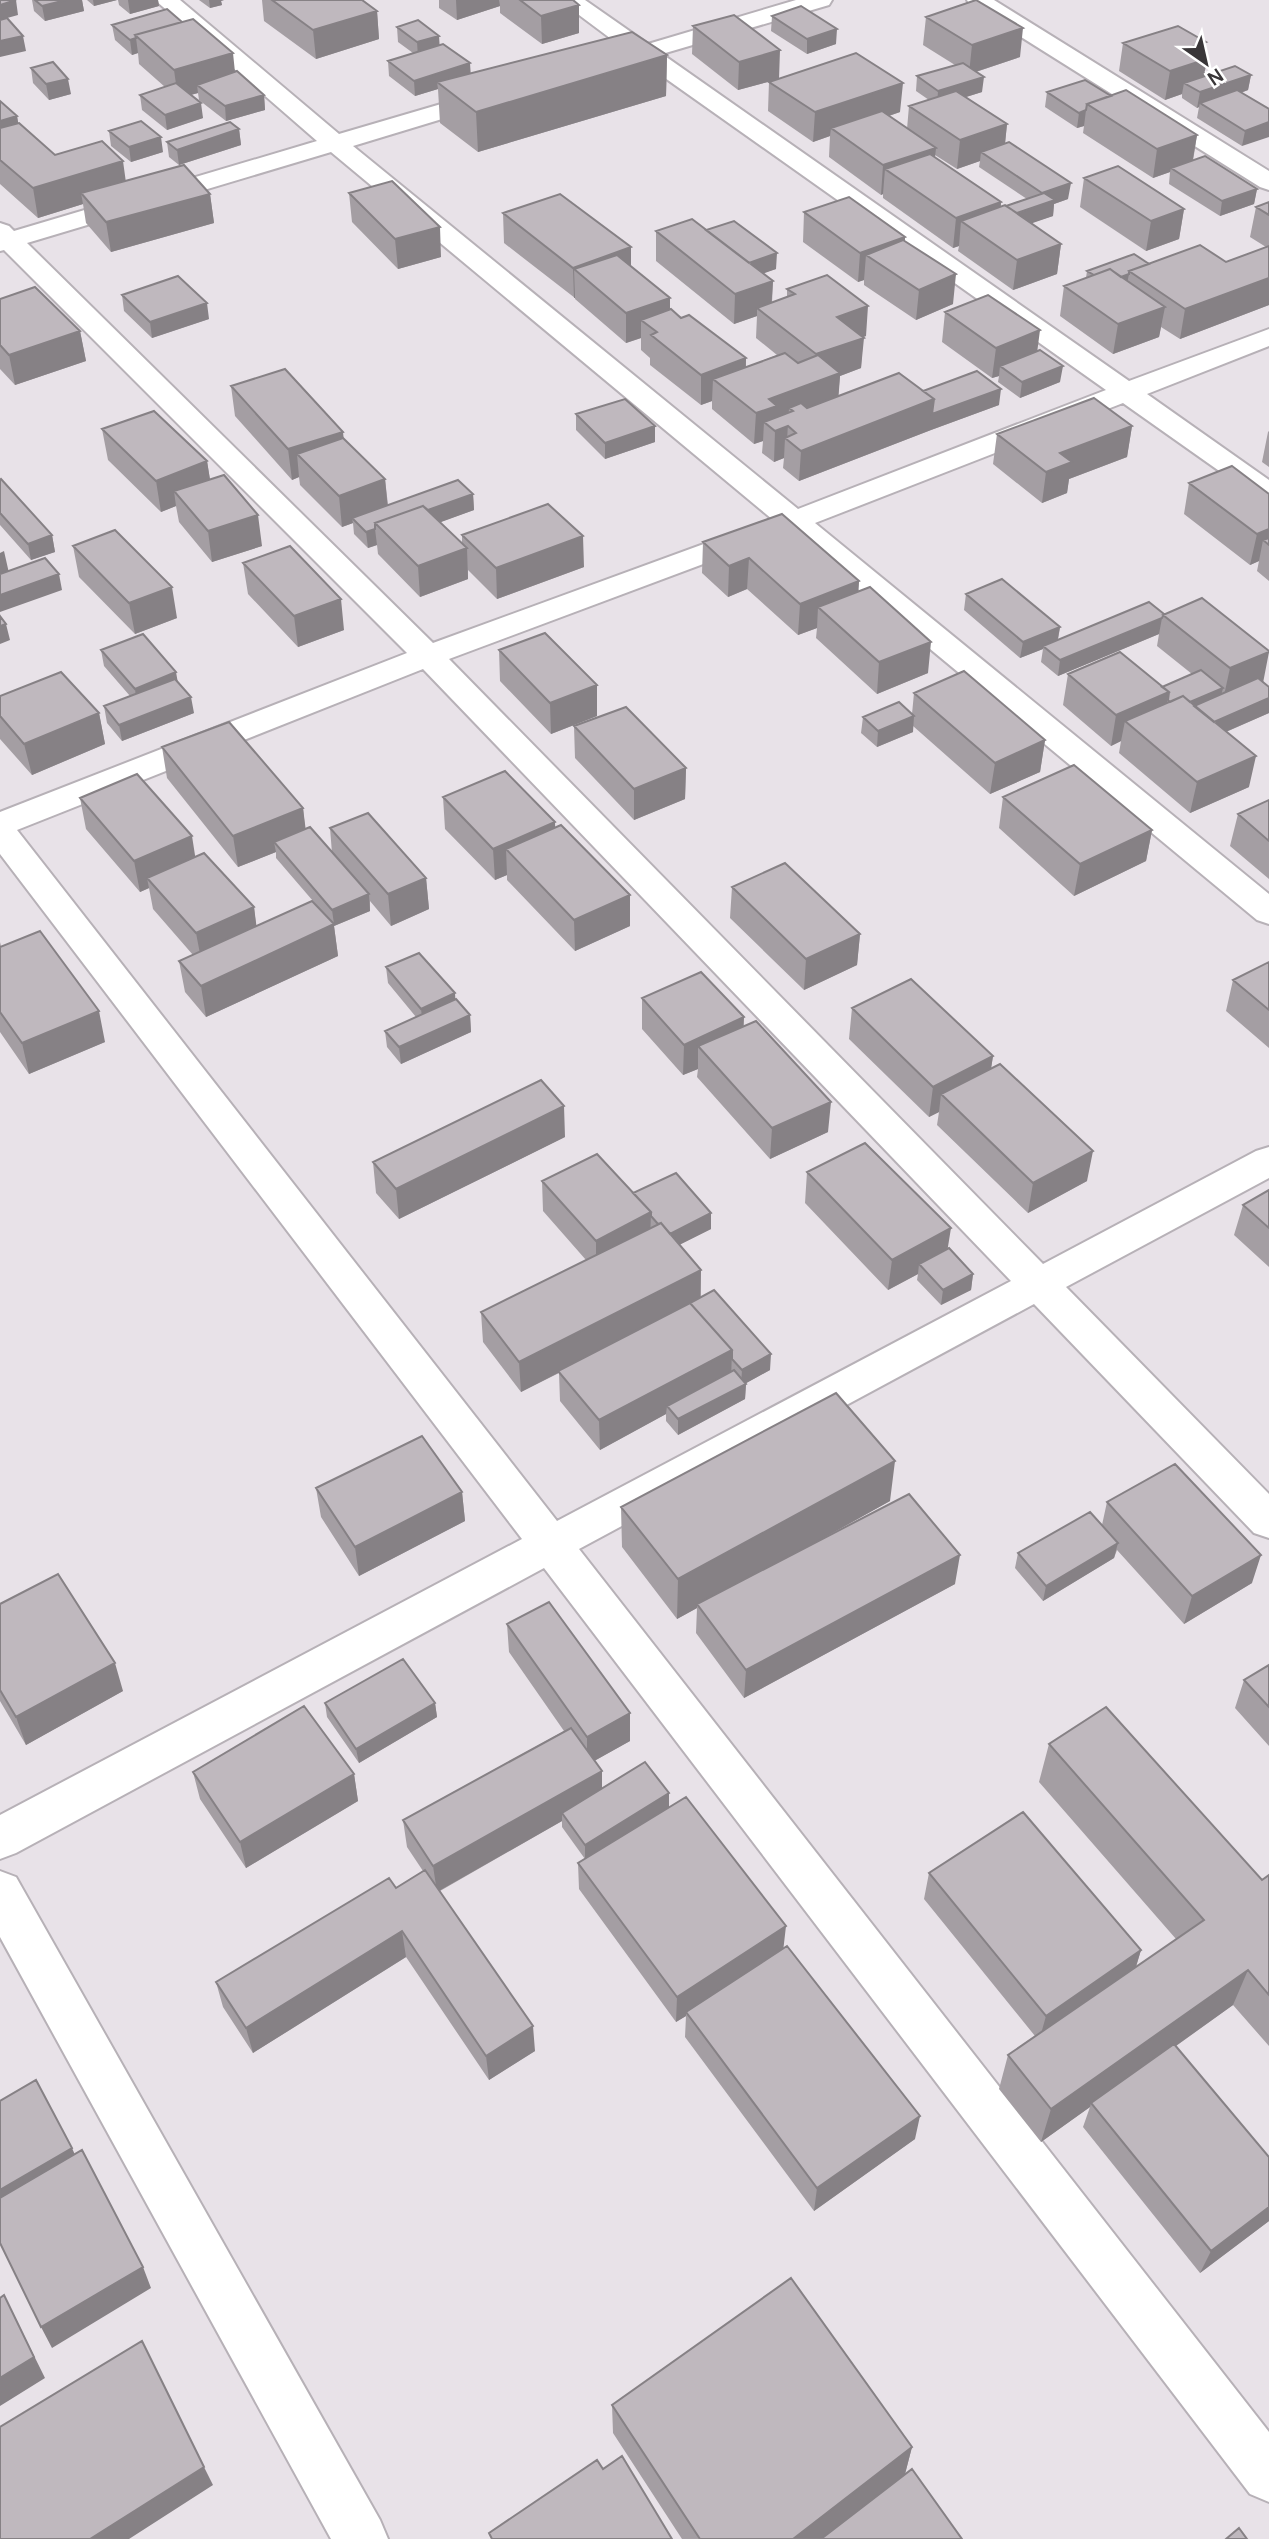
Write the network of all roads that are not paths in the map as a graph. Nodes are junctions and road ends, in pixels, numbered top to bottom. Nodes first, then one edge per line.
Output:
1 (166, 0) edge
2 (570, 0) edge
3 (821, 0) edge
4 (978, 0) edge
5 (644, 53) junction
6 (592, 68) edge
7 (514, 90) edge
8 (333, 142) junction
9 (1269, 182) edge
10 (3, 238) edge
11 (1269, 337) edge
12 (1127, 391) junction
13 (1269, 493) edge
14 (793, 521) junction
15 (428, 656) junction
16 (0, 824) edge
17 (0, 831) edge
18 (1269, 912) edge
19 (1269, 1161) edge
20 (1037, 1283) junction
21 (1269, 1521) edge
22 (550, 1545) junction
23 (0, 1838) edge
24 (0, 1892) edge
25 (1269, 2475) edge
26 (361, 2539) edge

1 - 8 street
2 - 5 street
3 - 5 street
4 - 9 street
5 - 6 street
5 - 12 street
7 - 8 street
8 - 10 street
8 - 14 street
10 - 15 street
11 - 12 street
12 - 13 street
12 - 14 street
14 - 15 street
14 - 18 street
15 - 16 street
15 - 20 street
17 - 22 street
19 - 20 street
20 - 21 street
20 - 22 street
22 - 23 street
22 - 25 street
24 - 26 street

